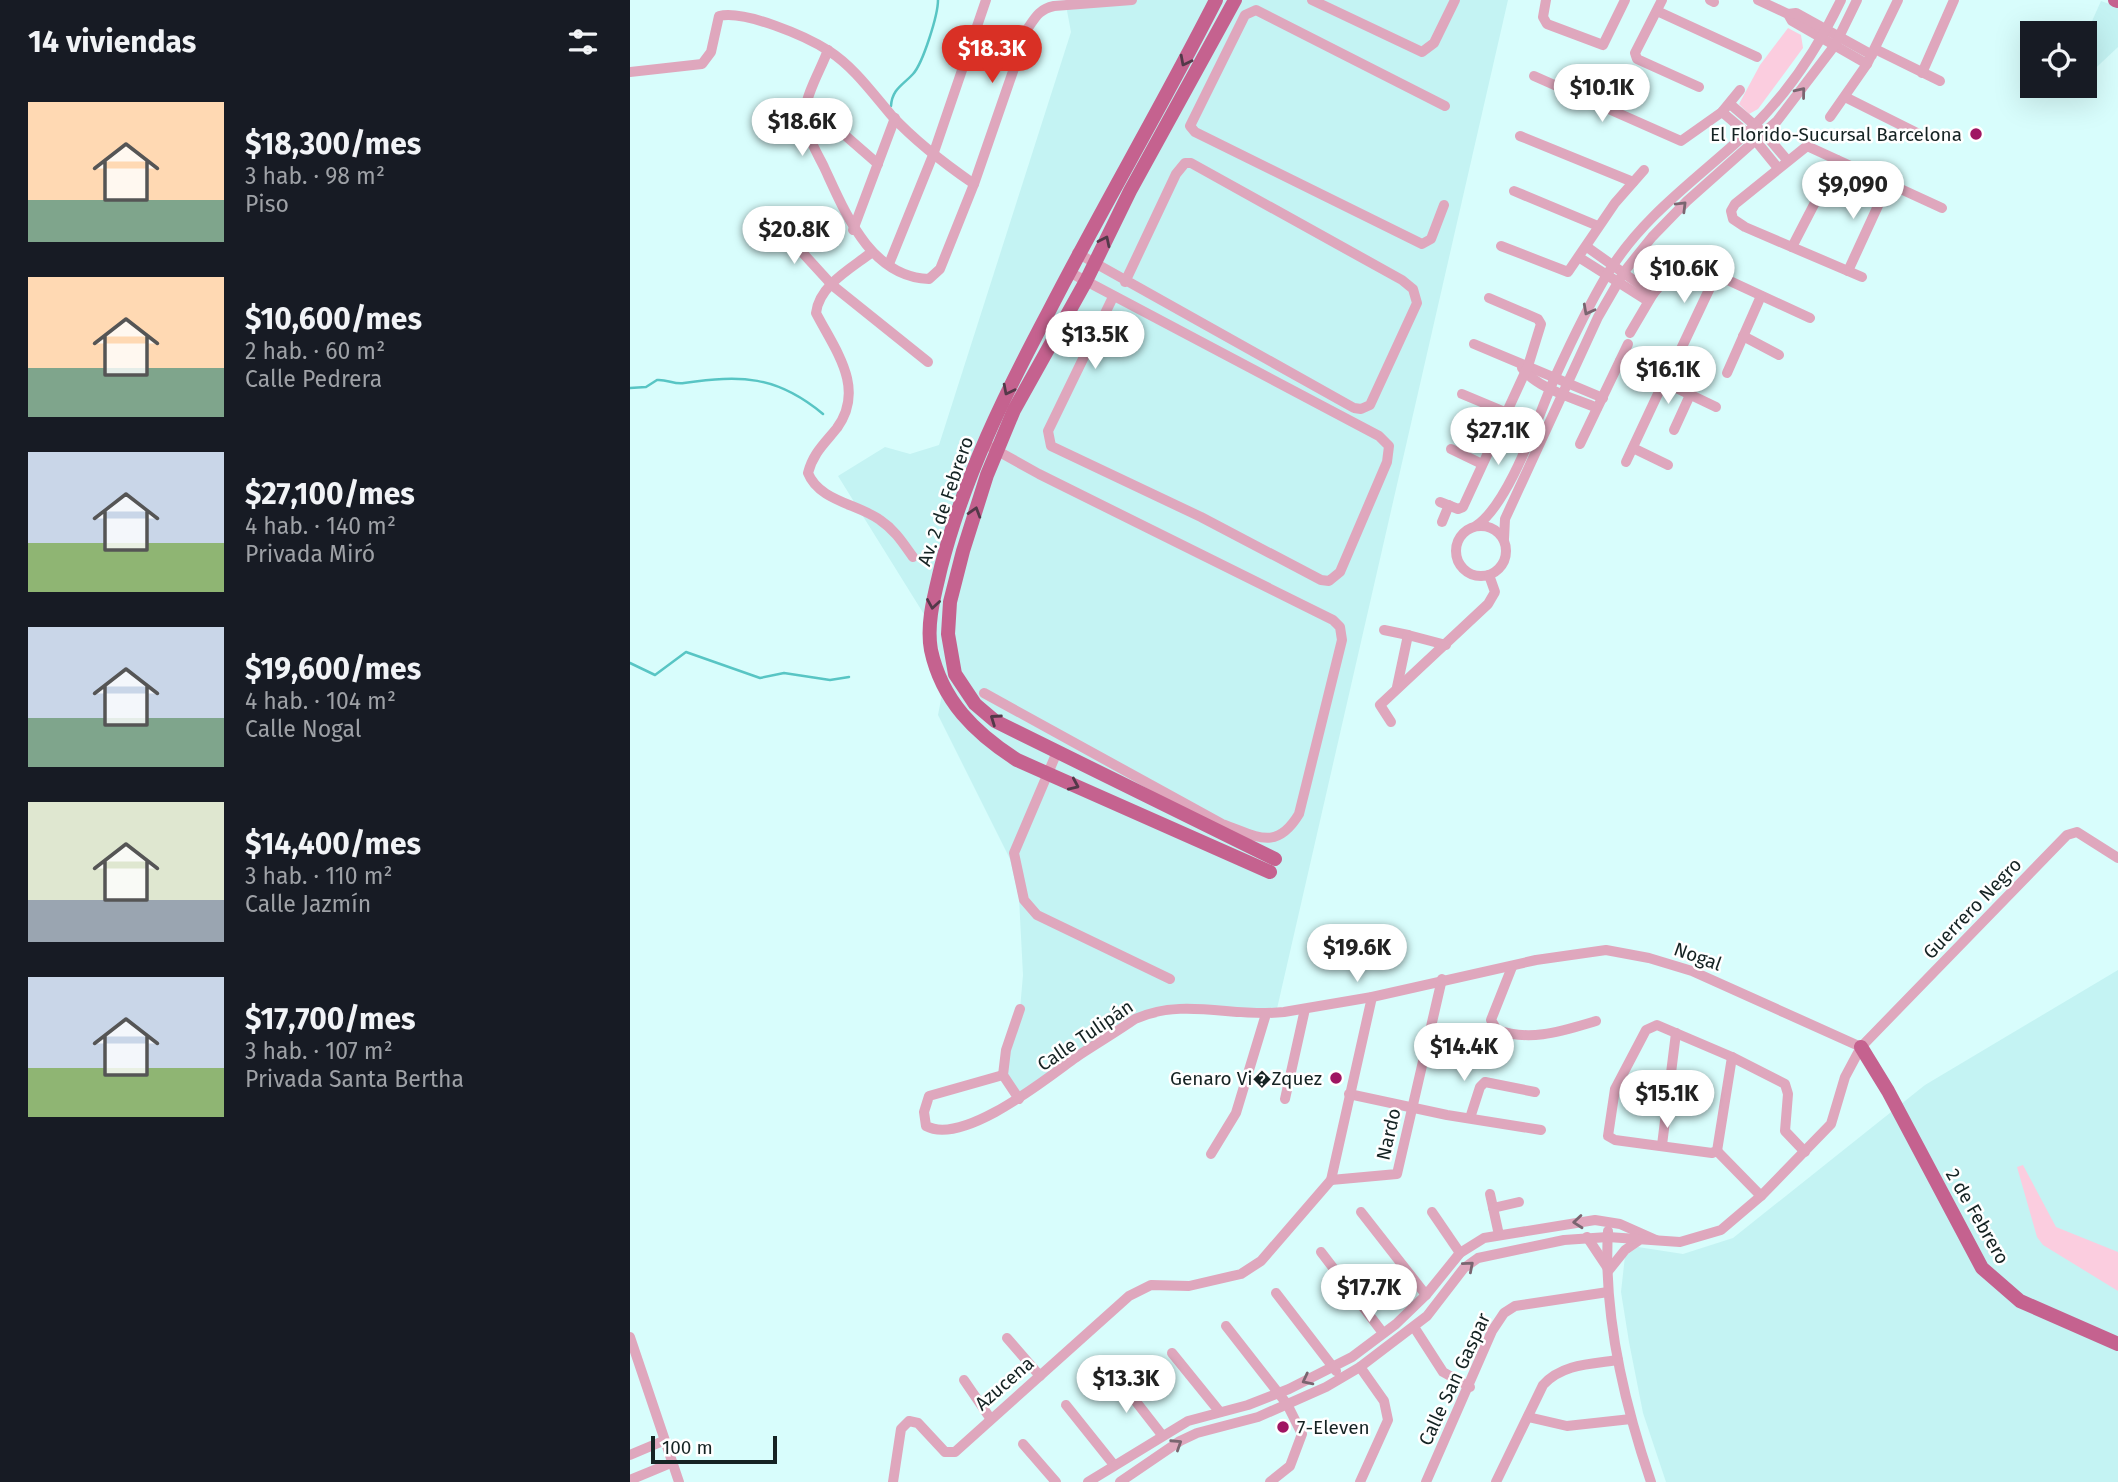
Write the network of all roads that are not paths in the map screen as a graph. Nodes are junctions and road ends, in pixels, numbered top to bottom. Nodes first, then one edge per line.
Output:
1 (986, 0) edge
2 (1132, 0) edge
3 (1216, 0) edge
4 (1235, 0) edge
5 (1312, 0) edge
6 (1455, 0) edge
7 (1546, 0) edge
8 (1625, 0) edge
9 (1662, 0) edge
10 (1758, 0) edge
11 (1802, 0) edge
12 (1841, 0) edge
13 (1857, 0) edge
14 (1898, 0) edge
15 (1954, 0) edge
16 (1657, 11) junction
17 (1792, 16) junction
18 (1825, 34) junction
19 (1838, 40) junction
20 (828, 51) junction
21 (1871, 56) junction
22 (1757, 57) dead end
23 (630, 72) edge
24 (1922, 73) junction
25 (1534, 76) dead end
26 (1940, 81) dead end
27 (1699, 87) dead end
28 (1740, 90) dead end
29 (1845, 97) junction
30 (808, 103) junction
31 (1170, 106) junction
32 (1445, 106) dead end
33 (1726, 108) junction
34 (1830, 117) dead end
35 (895, 118) junction
36 (1192, 119) junction
37 (1751, 129) junction
38 (1917, 133) dead end
39 (1520, 136) dead end
40 (1760, 137) junction
41 (933, 156) junction
42 (1787, 160) junction
43 (1837, 160) junction
44 (878, 163) junction
45 (1778, 168) junction
46 (1644, 170) dead end
47 (1690, 180) junction
48 (1633, 182) junction
49 (974, 184) junction
50 (1888, 184) junction
51 (1699, 190) junction
52 (1514, 191) dead end
53 (1444, 205) dead end
54 (1942, 208) dead end
55 (1598, 226) junction
56 (779, 227) dead end
57 (853, 230) junction
58 (1501, 246) dead end
59 (1587, 247) junction
60 (1792, 247) junction
61 (872, 252) junction
62 (1077, 253) junction
63 (1580, 258) junction
64 (889, 264) junction
65 (1094, 264) junction
66 (1614, 265) junction
67 (1848, 271) junction
68 (1069, 272) junction
69 (1624, 272) junction
70 (1716, 275) junction
71 (1607, 276) junction
72 (1862, 277) dead end
73 (1086, 281) junction
74 (1125, 282) junction
75 (1617, 283) junction
76 (832, 285) junction
77 (1760, 296) junction
78 (1113, 297) junction
79 (1489, 298) dead end
80 (1651, 298) junction
81 (1810, 318) dead end
82 (1743, 336) junction
83 (1474, 344) dead end
84 (1681, 349) dead end
85 (1779, 355) dead end
86 (1620, 361) junction
87 (929, 362) dead end
88 (1524, 368) junction
89 (1727, 373) dead end
90 (1553, 383) junction
91 (1663, 383) junction
92 (1565, 388) junction
93 (1462, 394) dead end
94 (1690, 395) junction
95 (1600, 403) junction
96 (1716, 407) dead end
97 (1506, 412) junction
98 (1674, 430) dead end
99 (1580, 444) dead end
100 (991, 448) junction
101 (1633, 448) junction
102 (1451, 449) dead end
103 (1626, 462) dead end
104 (1482, 464) junction
105 (1668, 465) dead end
106 (1508, 484) junction
107 (1520, 488) junction
108 (1442, 522) dead end
109 (1476, 526) junction
110 (1504, 539) junction
111 (913, 558) dead end
112 (1489, 575) junction
113 (1384, 630) dead end
114 (1408, 635) junction
115 (1446, 645) junction
116 (1397, 687) junction
117 (984, 693) dead end
118 (1391, 722) dead end
119 (1058, 752) junction
120 (1050, 774) junction
121 (2118, 858) edge
122 (1513, 967) junction
123 (1170, 979) dead end
124 (1442, 979) junction
125 (1371, 997) junction
126 (1020, 1009) dead end
127 (1305, 1009) junction
128 (1266, 1014) junction
129 (1596, 1021) dead end
130 (1676, 1033) junction
131 (1861, 1048) junction
132 (1732, 1057) junction
133 (1003, 1075) junction
134 (1535, 1092) dead end
135 (1349, 1094) junction
136 (1285, 1099) dead end
137 (1020, 1100) junction
138 (1412, 1108) junction
139 (1470, 1118) junction
140 (1541, 1130) dead end
141 (1662, 1145) junction
142 (1717, 1151) junction
143 (1805, 1152) junction
144 (1212, 1154) dead end
145 (1331, 1180) junction
146 (1490, 1194) dead end
147 (1761, 1196) junction
148 (1520, 1202) dead end
149 (1493, 1208) junction
150 (1362, 1212) dead end
151 (1432, 1212) dead end
152 (1608, 1221) junction
153 (1499, 1235) junction
154 (1587, 1237) junction
155 (1608, 1237) junction
156 (1641, 1237) junction
157 (1321, 1252) dead end
158 (1460, 1253) junction
159 (1609, 1270) junction
160 (1442, 1275) junction
161 (1453, 1284) junction
162 (1276, 1293) dead end
163 (1608, 1293) junction
164 (1426, 1295) junction
165 (1226, 1326) dead end
166 (1414, 1327) junction
167 (1383, 1334) junction
168 (630, 1337) edge
169 (1007, 1338) dead end
170 (2118, 1344) edge
171 (1172, 1353) dead end
172 (1618, 1360) junction
173 (1333, 1366) junction
174 (1360, 1367) junction
175 (1040, 1376) junction
176 (1116, 1376) dead end
177 (1341, 1379) junction
178 (964, 1380) dead end
179 (1470, 1387) junction
180 (1279, 1393) junction
181 (1287, 1404) junction
182 (1066, 1405) dead end
183 (1219, 1411) junction
184 (1528, 1417) junction
185 (990, 1418) junction
186 (1631, 1419) junction
187 (1162, 1435) junction
188 (663, 1441) junction
189 (1023, 1444) dead end
190 (630, 1455) edge
191 (671, 1463) junction
192 (1114, 1465) junction
193 (1136, 1471) junction
194 (630, 1480) edge
195 (1365, 1481) edge
196 (679, 1482) edge
197 (893, 1482) edge
198 (1056, 1482) edge
199 (1088, 1482) edge
200 (1120, 1482) edge
201 (1130, 1482) edge
202 (1270, 1482) edge
203 (1426, 1482) edge
204 (1496, 1482) edge
205 (1651, 1482) edge

1 - 41 street
2 - 49 street
3 -> 31 main road, Av. 2 de Febrero
4 - 31 main road, Av. 2 de Febrero
5 - 6 street
7 - 8 street
9 - 16 street
10 - 17 street
11 - 17 street
12 - 18 street
13 - 19 street
14 - 21 street
15 - 24 street
16 - 22 street
16 - 27 street
17 - 18 street
18 - 19 street
18 - 37 street
19 - 21 street
40 -> 19 street
20 - 23 street
20 - 30 street
20 - 35 street
21 - 24 street
21 - 29 street
24 - 26 street
25 - 33 street
28 - 33 street
29 - 34 street
29 - 38 street
30 - 44 street
30 - 57 street
31 - 36 street
31 - 62 main road, Av. 2 de Febrero
65 -> 31 main road, Av. 2 de Febrero
32 - 36 street
33 - 37 street
35 - 41 street
35 - 44 street
36 - 53 street
37 - 40 street
37 - 47 street
39 - 48 street
40 - 42 street
40 - 45 street
40 - 51 street
41 - 49 street
41 - 64 street
42 - 43 street
42 - 45 street
43 - 50 street
43 - 60 street
44 - 57 street
45 - 60 street
46 - 48 street
47 - 51 street
47 - 66 street
48 - 55 street
49 - 64 street
50 - 54 street
50 - 67 street
69 -> 51 street
52 - 55 street
55 - 59 street
56 - 76 street
57 - 61 street
58 - 63 street
59 - 63 street
59 - 66 street
60 - 67 street
61 - 64 street
61 - 76 street
62 - 65 street
62 - 68 main road, Av. 2 de Febrero
63 - 71 street
65 - 73 main road, Av. 2 de Febrero
65 - 74 street
66 - 69 street
66 - 71 street
67 - 72 street
68 - 73 street
68 -> 100 main road, Av. 2 de Febrero
69 - 75 street
69 - 80 street
70 - 77 street
70 - 80 street
70 - 84 street
71 - 75 street
71 -> 90 street
73 - 78 street
73 - 100 main road, Av. 2 de Febrero
74 - 74 street
75 - 80 street
75 - 92 street
76 - 87 street
76 - 111 street
77 - 81 street
77 - 82 street
78 - 78 street
79 - 88 street
80 - 86 street
82 - 85 street
82 - 89 street
83 - 88 street
86 - 91 street
86 - 95 street
88 - 90 street
88 - 97 street
90 - 92 street
90 - 106 street
91 - 94 street
91 - 101 street
92 - 95 street
92 - 107 street
93 - 97 street
94 - 96 street
94 - 98 street
95 - 99 street
97 - 104 street
100 - 117 street
119 -> 100 main road, Av. 2 de Febrero
100 -> 120 main road, Av. 2 de Febrero
101 - 103 street
101 - 105 street
102 - 104 street
104 - 108 street
106 - 107 street
106 - 109 street
107 - 110 street
109 - 110 street
109 - 112 street
110 - 112 street
112 - 115 street
113 - 114 street
114 - 115 street
114 - 116 street
115 - 116 street
116 - 118 street
119 - 120 street
120 -> 119 main road, Av. 2 de Febrero
120 - 123 street
121 - 131 street, Guerrero Negro
122 - 124 street, Nogal
122 - 129 street
122 - 131 street, Nogal
124 - 125 street, Nogal
124 - 138 street, Nardo
125 - 127 street, Calle Tulipán
125 - 135 street
126 - 133 street
127 - 128 street, Calle Tulipán
127 - 136 street
128 - 137 street, Calle Tulipán
128 - 144 street
130 - 132 street
130 - 141 street
130 - 141 street
131 - 143 street, Guerrero Negro
131 - 170 main road, 2 de Febrero
132 - 142 street
132 - 143 street
133 - 137 street
133 - 137 street, Calle Tulipán
134 - 139 street
135 - 138 street
135 - 145 street
138 - 139 street
138 - 145 street, Nardo
139 - 140 street
141 - 142 street
142 - 147 street
143 - 147 street, Guerrero Negro
145 - 175 street, Azucena
146 - 149 street
147 - 156 street, Guerrero Negro
148 - 149 street
149 - 153 street
150 - 164 street
151 - 158 street
152 -> 153 street
152 - 155 street
152 - 156 street
153 - 158 street
154 - 155 street
154 - 159 street
161 -> 154 street
155 - 156 street
155 - 159 street
156 - 159 street
157 - 167 street
158 - 160 street
159 - 163 street
160 - 161 street
160 - 164 street
161 - 166 street
162 - 173 street
163 - 172 street
163 - 179 street, Calle San Gaspar
164 - 167 street
165 - 180 street
166 - 174 street
166 - 179 street
167 - 173 street
168 - 188 street
169 - 175 street
171 - 183 street
172 - 184 street
172 - 186 street
173 - 177 street
173 -> 180 street
174 - 177 street
174 - 195 street
175 - 185 street, Azucena
176 - 187 street
177 - 181 street
178 - 185 street
179 - 203 street, Calle San Gaspar
180 - 181 street
180 - 183 street
193 -> 181 street
181 - 202 street
182 - 192 street
183 - 187 street
184 - 186 street
184 - 204 street
185 - 197 street, Azucena
186 - 205 street
187 - 192 street
188 - 190 street
188 - 191 street
189 - 198 street
191 - 194 street
191 - 196 street
192 - 199 street
193 - 200 street
193 - 201 street

